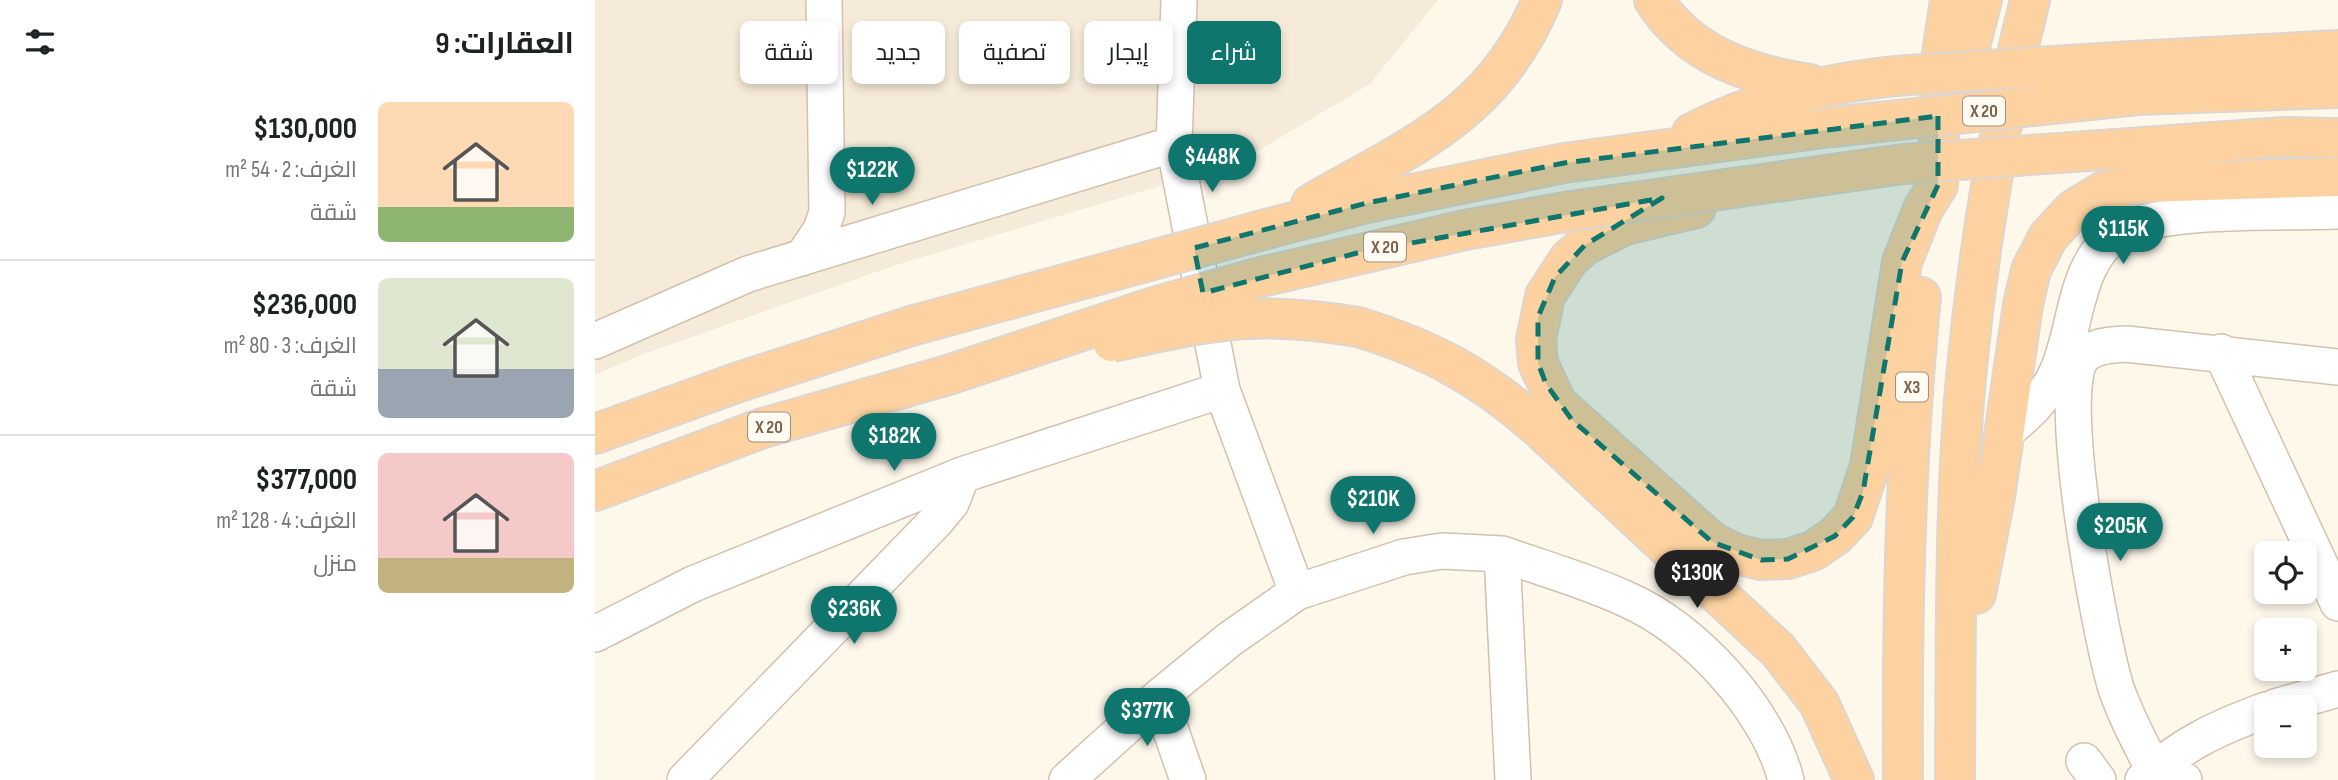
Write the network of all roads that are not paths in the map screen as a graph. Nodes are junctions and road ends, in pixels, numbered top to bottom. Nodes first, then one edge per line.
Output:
1 (824, 0) edge
2 (1179, 0) edge
3 (1542, 0) edge
4 (1654, 0) edge
5 (1950, 0) edge
6 (1982, 0) edge
7 (2030, 0) edge
8 (2045, 0) edge
9 (2019, 43) junction
10 (2338, 50) edge
11 (2136, 78) junction
12 (1822, 86) junction
13 (2338, 88) edge
14 (2338, 138) edge
15 (1174, 144) junction
16 (1663, 147) junction
17 (1834, 174) junction
18 (2338, 177) edge
19 (1938, 185) junction
20 (2338, 211) edge
21 (1270, 228) junction
22 (802, 258) junction
23 (595, 341) edge
24 (2221, 352) junction
25 (2338, 367) edge
26 (948, 375) junction
27 (1222, 390) junction
28 (2003, 434) junction
29 (595, 435) edge
30 (962, 475) junction
31 (595, 491) edge
32 (1502, 554) junction
33 (1297, 592) junction
34 (2338, 603) edge
35 (595, 634) edge
36 (1956, 685) junction
37 (2338, 689) edge
38 (2317, 695) edge
39 (1159, 697) junction
40 (2254, 714) edge
41 (2160, 777) edge
42 (685, 780) edge
43 (1066, 780) edge
44 (1188, 780) edge
45 (1513, 780) edge
46 (1786, 780) edge
47 (1854, 780) edge
48 (1903, 780) edge
49 (1955, 780) edge

1 - 22 street
2 - 15 street
3 - 21 highway
4 - 12 highway
5 - 19 highway
6 - 19 highway, X3
7 - 9 highway
8 - 9 highway
9 - 36 highway
10 - 11 highway
11 - 12 highway, bridge
11 - 13 highway, X 20
11 - 16 highway, X 20, bridge
12 - 16 highway
14 - 17 highway, X 20, bridge
15 - 22 street
15 - 27 street
16 - 21 highway, X 20
17 - 19 highway
17 - 26 highway, X 20, bridge
18 - 28 highway
19 - 48 highway, X3
20 - 28 street
21 - 29 highway, X 20, bridge
22 - 23 street
24 - 25 street
24 - 34 street
24 - 41 street
26 - 31 highway, X 20
26 - 47 highway, bridge
27 - 30 street
27 - 33 street
28 - 36 highway
30 - 35 street
30 - 42 street
32 - 33 street
32 - 45 street
32 - 46 street
33 - 39 street
36 - 49 highway
37 - 38 street
39 - 43 street
39 - 44 street
40 - 41 street

